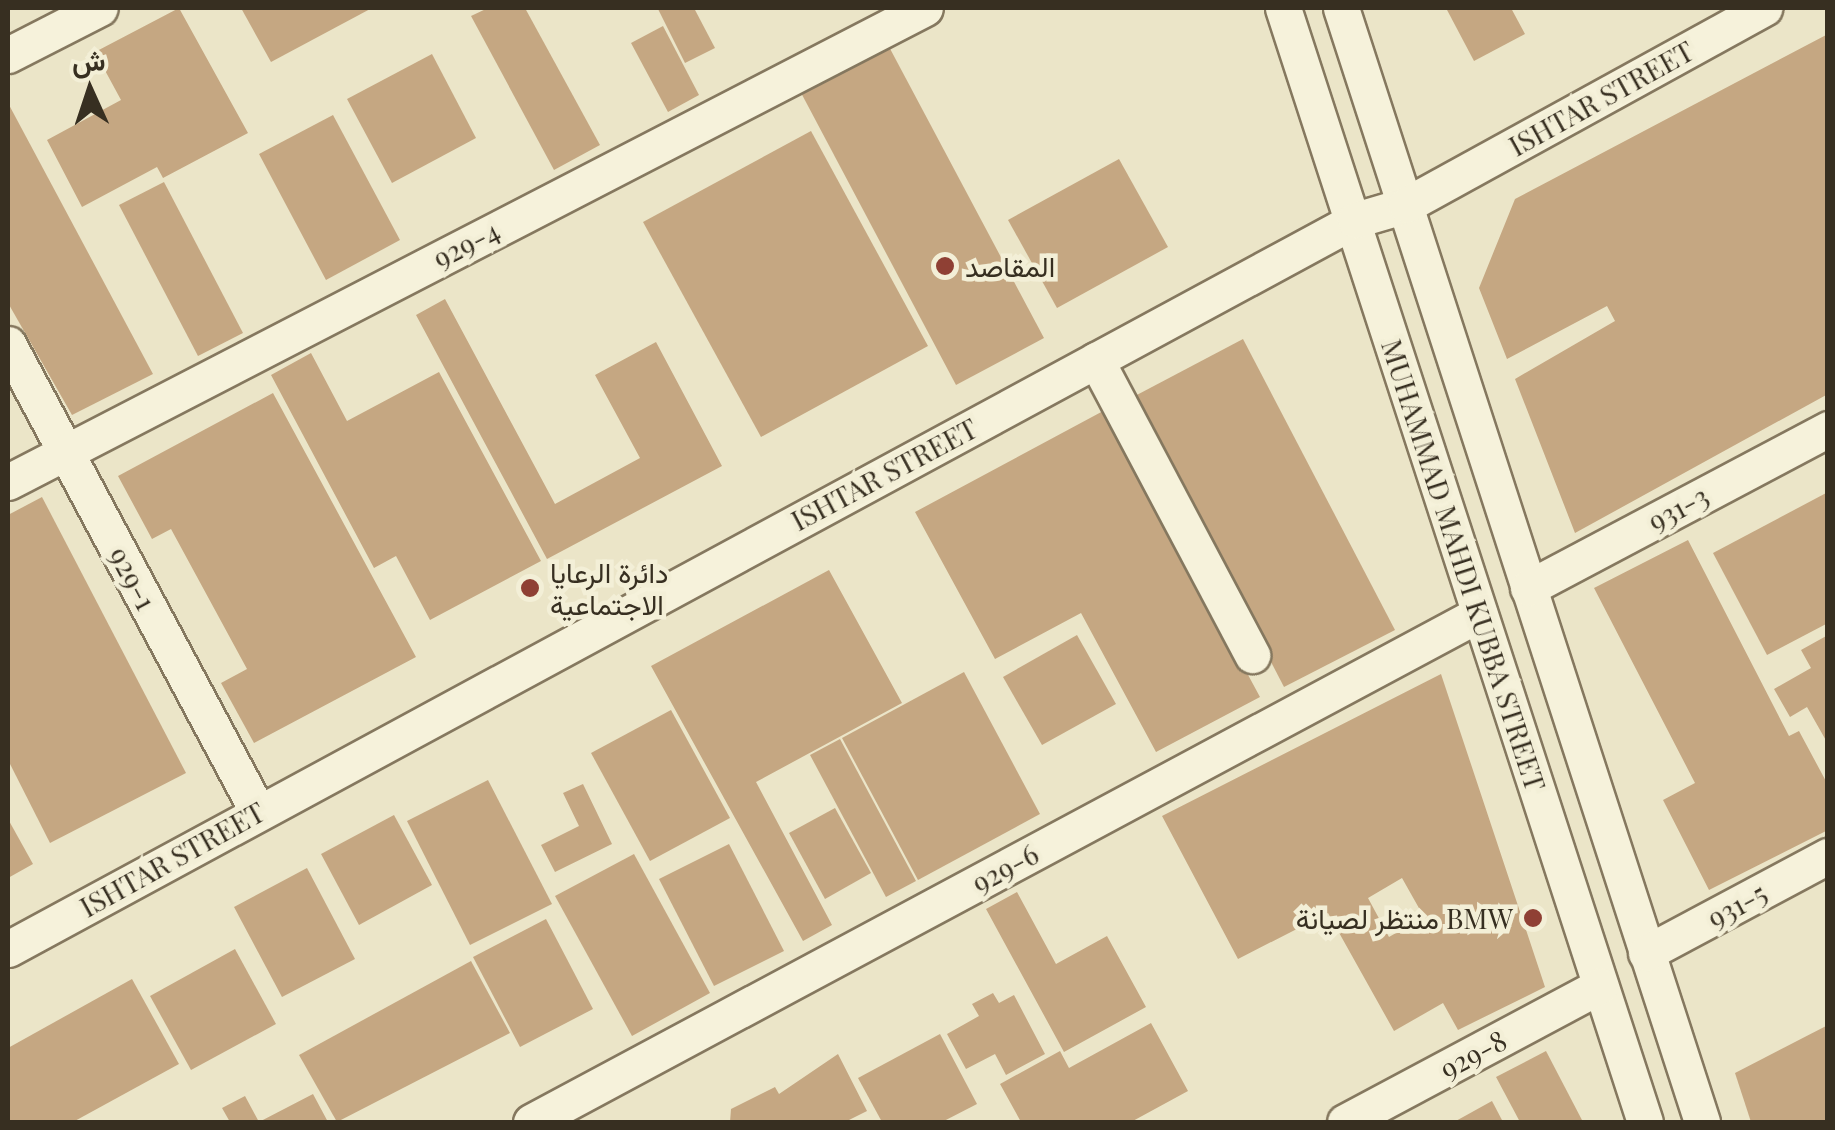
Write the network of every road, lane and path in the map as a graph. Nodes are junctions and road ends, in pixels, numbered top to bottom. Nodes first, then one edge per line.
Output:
1 (100, 8) edge
2 (924, 8) edge
3 (1283, 8) edge
4 (1341, 8) edge
5 (1765, 8) edge
6 (8, 56) edge
7 (1406, 205) junction
8 (1355, 220) junction
9 (8, 344) edge
10 (1096, 360) junction
11 (1828, 429) edge
12 (65, 451) junction
13 (8, 482) edge
14 (1528, 588) junction
15 (1479, 614) junction
16 (1252, 655) dead end
17 (1571, 729) junction
18 (1523, 748) junction
19 (258, 812) junction
20 (1828, 856) edge
21 (8, 950) edge
22 (1646, 953) junction
23 (1600, 986) junction
24 (531, 1122) edge
25 (1346, 1122) edge
26 (1645, 1122) edge
27 (1702, 1122) edge

1 - 6 street
2 - 12 street, 929-4
3 - 8 street, MUHAMMAD MAHDI KUBBA STREET
4 - 7 street, MUHAMMAD MAHDI KUBBA STREET
5 - 7 street, ISHTAR STREET
7 - 8 street, ISHTAR STREET
7 - 14 street, MUHAMMAD MAHDI KUBBA STREET
8 - 10 street, ISHTAR STREET
8 - 15 street, MUHAMMAD MAHDI KUBBA STREET
9 - 12 street, 929-1
10 - 16 street
10 - 19 street, ISHTAR STREET
11 - 14 street, 931-3
12 - 13 street, 929-4
12 - 19 street, 929-1
14 - 17 street, MUHAMMAD MAHDI KUBBA STREET
15 - 18 street, MUHAMMAD MAHDI KUBBA STREET
15 - 24 street, 929-6
17 - 18 street
17 - 22 street, MUHAMMAD MAHDI KUBBA STREET
18 - 23 street, MUHAMMAD MAHDI KUBBA STREET
19 - 21 street, ISHTAR STREET
20 - 22 street, 931-5
22 - 27 street, MUHAMMAD MAHDI KUBBA STREET
23 - 25 street, 929-8
23 - 26 street, MUHAMMAD MAHDI KUBBA STREET

